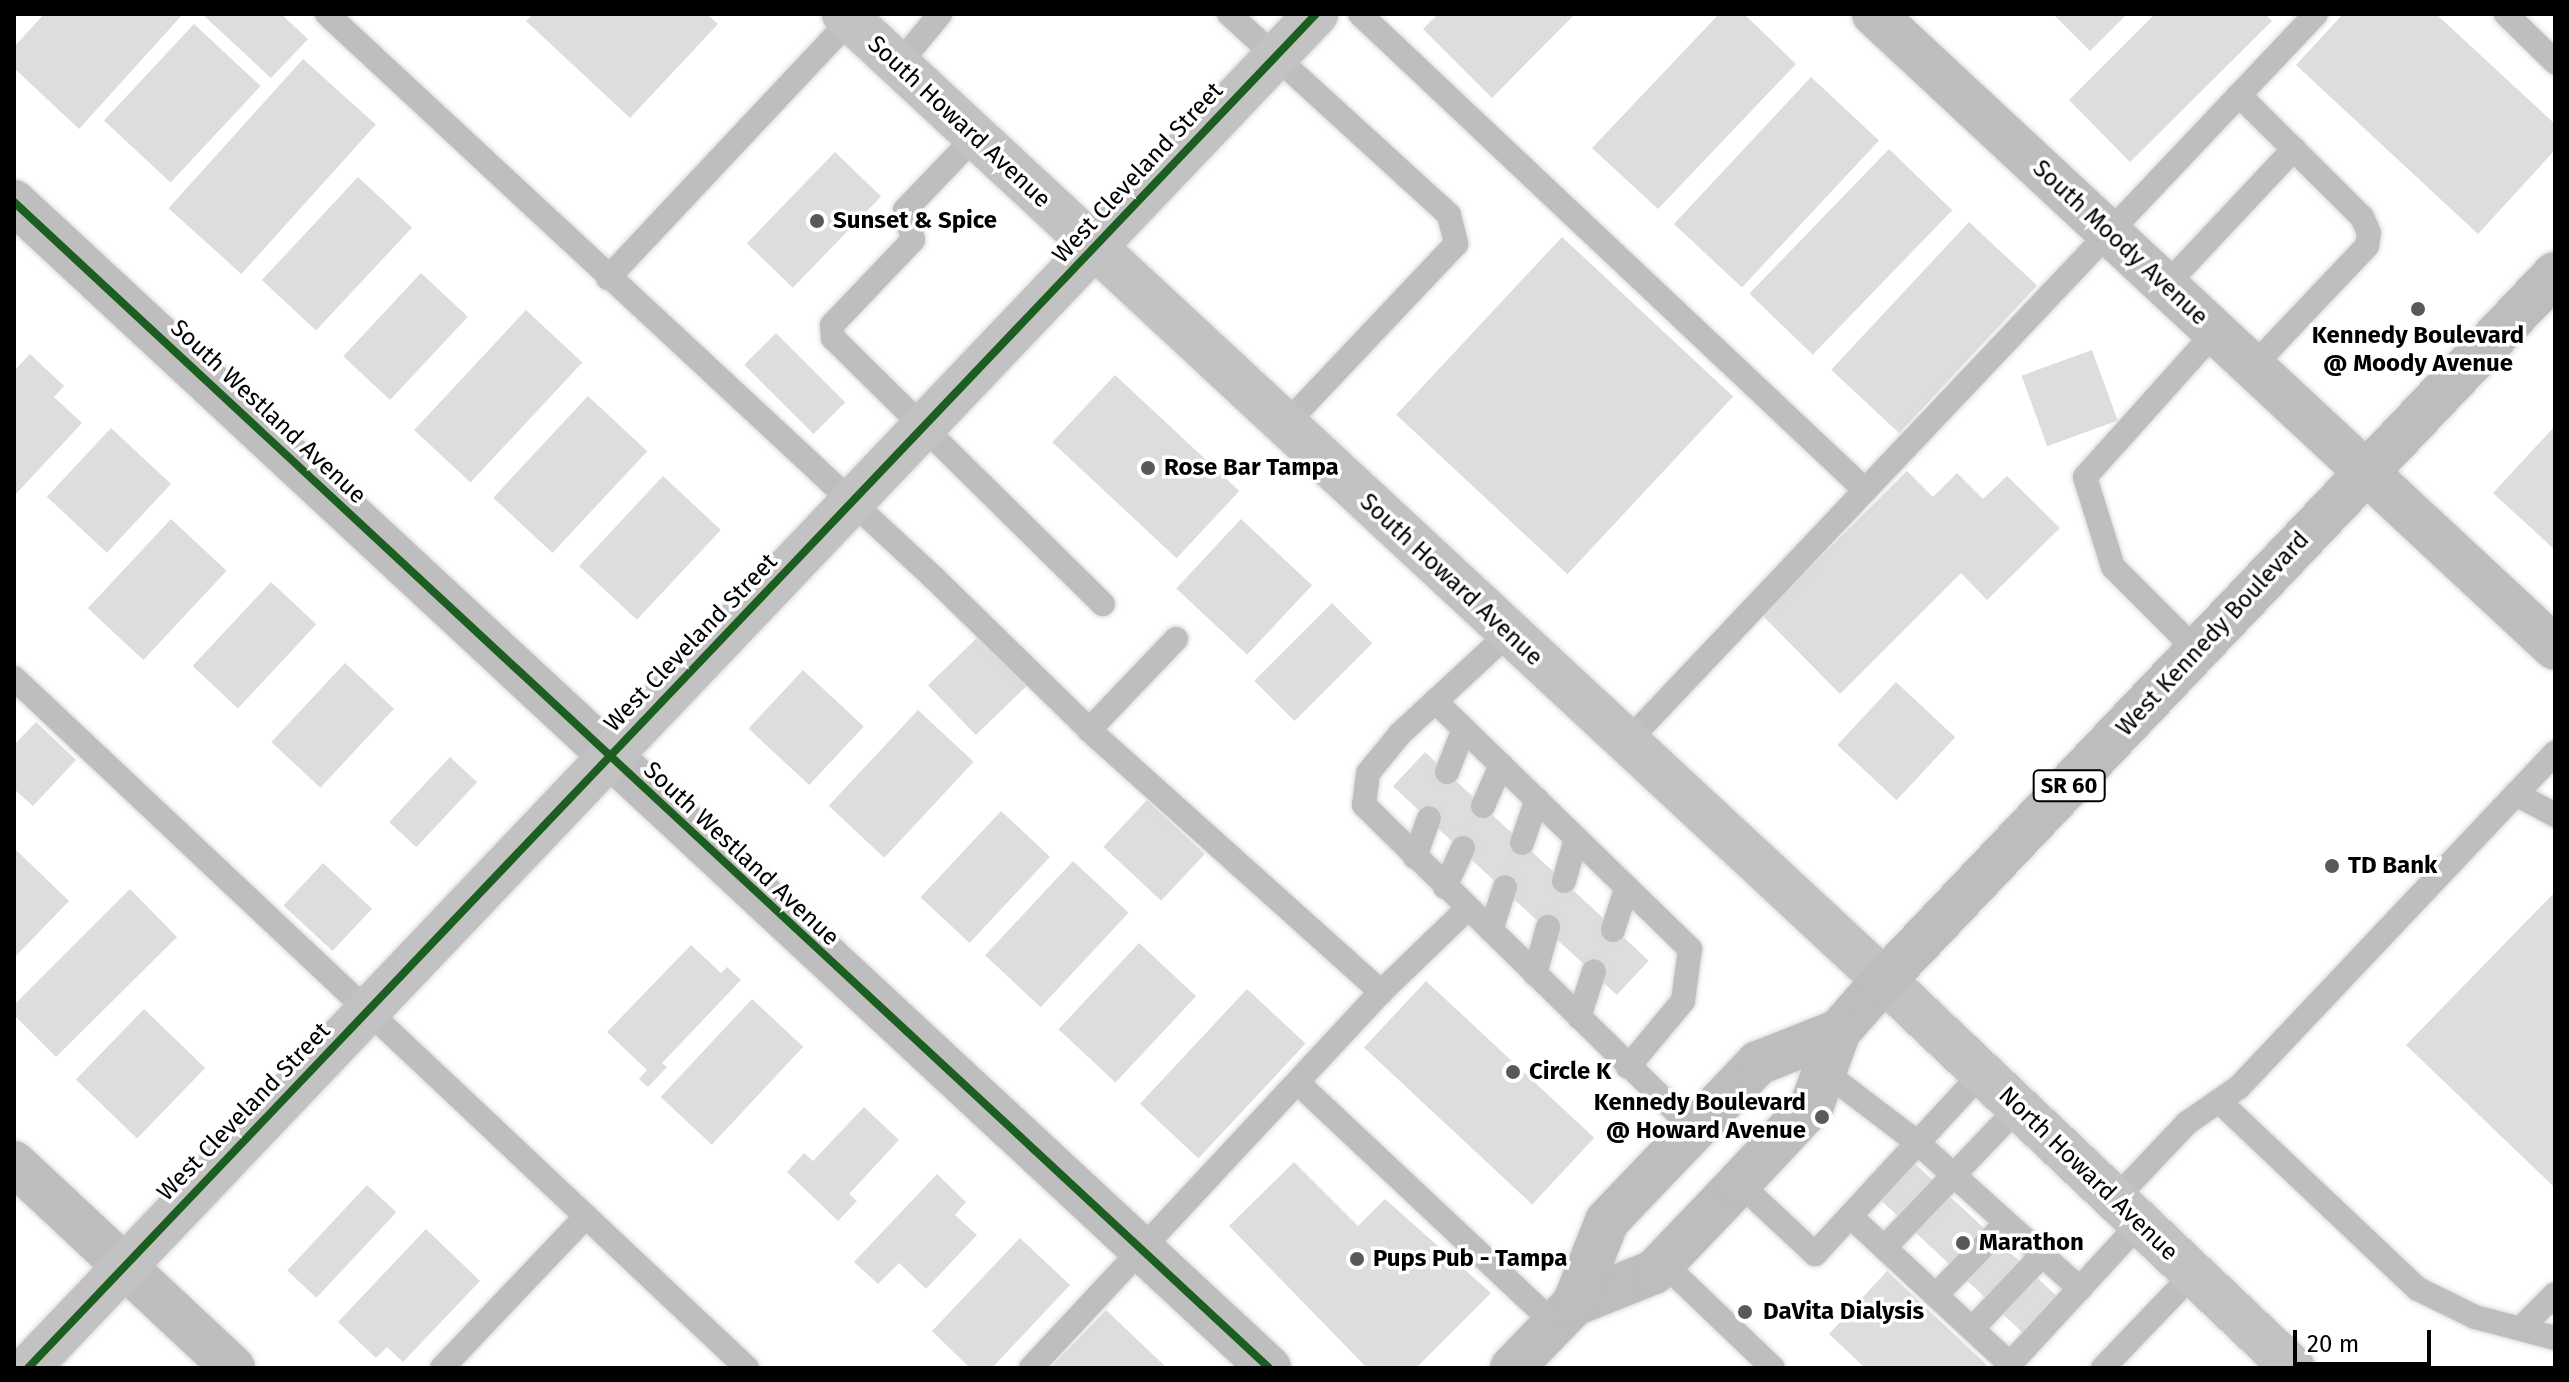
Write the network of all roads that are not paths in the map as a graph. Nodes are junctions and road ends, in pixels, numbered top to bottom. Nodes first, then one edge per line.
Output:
1 (327, 14) edge
2 (1229, 14) edge
3 (1316, 14) edge
4 (1360, 14) edge
5 (1874, 14) edge
6 (2316, 14) edge
7 (2506, 14) edge
8 (942, 16) edge
9 (847, 17) edge
10 (1274, 57) junction
11 (2555, 62) edge
12 (899, 64) junction
13 (2239, 95) junction
14 (975, 137) junction
15 (2294, 149) junction
16 (14, 202) edge
17 (2109, 233) junction
18 (1095, 249) junction
19 (2555, 274) edge
20 (608, 278) junction
21 (2168, 283) junction
22 (2215, 332) junction
23 (2252, 367) junction
24 (1285, 425) junction
25 (922, 430) junction
26 (2366, 473) junction
27 (1865, 490) junction
28 (853, 504) junction
29 (1103, 604) dead end
30 (1509, 633) junction
31 (1176, 639) dead end
32 (2555, 648) edge
33 (2197, 651) junction
34 (14, 678) edge
35 (1435, 701) junction
36 (1464, 729) junction
37 (1089, 730) junction
38 (1627, 742) junction
39 (2555, 753) edge
40 (609, 759) junction
41 (1501, 765) junction
42 (1447, 772) dead end
43 (2516, 794) junction
44 (1537, 799) junction
45 (1483, 806) dead end
46 (2555, 815) edge
47 (1429, 818) dead end
48 (1576, 839) junction
49 (1522, 843) dead end
50 (1463, 848) dead end
51 (1415, 857) junction
52 (1564, 881) dead end
53 (1445, 887) junction
54 (1505, 887) dead end
55 (1626, 889) junction
56 (1467, 909) junction
57 (1548, 927) dead end
58 (1491, 930) junction
59 (1613, 930) dead end
60 (1594, 971) dead end
61 (1535, 974) junction
62 (1884, 980) junction
63 (1381, 992) junction
64 (368, 1011) junction
65 (1579, 1017) junction
66 (1839, 1031) junction
67 (1628, 1067) junction
68 (1826, 1073) junction
69 (1982, 1073) junction
70 (1299, 1084) junction
71 (2221, 1103) junction
72 (2018, 1108) junction
73 (1695, 1130) junction
74 (1918, 1143) junction
75 (14, 1163) edge
76 (1954, 1176) junction
77 (1739, 1183) junction
78 (2127, 1211) junction
79 (586, 1216) junction
80 (1850, 1216) junction
81 (2006, 1223) junction
82 (1885, 1247) junction
83 (1142, 1250) junction
84 (2042, 1255) junction
85 (1662, 1262) junction
86 (124, 1267) junction
87 (2193, 1274) junction
88 (2080, 1289) junction
89 (2555, 1294) edge
90 (1936, 1295) junction
91 (1564, 1314) junction
92 (2523, 1326) junction
93 (1972, 1329) junction
94 (2555, 1338) edge
95 (2273, 1362) edge
96 (28, 1368) edge
97 (233, 1368) edge
98 (442, 1368) edge
99 (747, 1368) edge
100 (1031, 1368) edge
101 (1269, 1368) edge
102 (1512, 1368) edge
103 (1773, 1368) edge
104 (2103, 1368) edge

1 - 20 lane
2 - 10 lane
3 - 10 main road, West Cleveland Street
4 - 27 lane
5 - 17 street, South Moody Avenue
6 - 13 lane
7 - 11 lane
8 - 12 lane
9 - 12 main road, South Howard Avenue
9 - 20 lane
10 - 18 main road, West Cleveland Street
10 - 24 lane
12 - 14 main road, South Howard Avenue
13 - 15 lane
13 - 17 lane
14 - 18 main road, South Howard Avenue
14 - 25 lane
15 - 21 lane
15 - 23 lane
16 - 40 street, South Westland Avenue
17 - 21 street, South Moody Avenue
17 - 27 lane
18 - 24 main road, South Howard Avenue
18 - 25 main road, West Cleveland Street
19 - 26 main road, West Kennedy Boulevard / SR 60
20 - 28 lane
21 - 22 street, South Moody Avenue
22 - 23 street, South Moody Avenue
22 - 33 lane
23 - 26 street, South Moody Avenue
24 - 30 main road, South Howard Avenue
25 - 28 main road, West Cleveland Street
25 - 29 lane
26 - 32 street, South Moody Avenue
26 - 33 main road, West Kennedy Boulevard / SR 60
27 - 38 lane
28 - 37 lane
28 - 40 main road, West Cleveland Street
30 - 35 lane
30 - 38 main road, South Howard Avenue
31 - 37 lane
33 - 62 main road, West Kennedy Boulevard / SR 60
34 - 64 lane
35 - 36 lane
35 - 51 lane
36 - 41 lane
36 - 42 lane
37 - 63 lane
38 - 62 main road, South Howard Avenue
39 - 43 lane
40 - 64 main road, West Cleveland Street
40 - 83 street, South Westland Avenue
41 - 44 lane
41 - 45 lane
43 - 46 lane
43 - 71 lane
44 - 48 lane
44 - 49 lane
47 - 51 lane
48 - 52 lane
48 - 55 lane
50 - 53 lane
51 - 53 lane
53 - 56 lane
54 - 58 lane
55 - 59 lane
55 - 67 lane
56 - 58 lane
56 - 63 lane
57 - 61 lane
58 - 61 lane
60 - 65 lane
61 - 65 lane
62 - 66 main road, West Kennedy Boulevard / SR 60
62 - 69 main road, North Howard Avenue
63 - 70 lane
64 - 79 lane
64 - 86 main road, West Cleveland Street
65 - 67 lane
66 - 68 main road, West Kennedy Boulevard / SR 60
66 - 73 main road, West Kennedy Boulevard / SR 60
67 - 73 lane
68 - 74 lane
68 - 77 main road, West Kennedy Boulevard / SR 60
69 - 72 main road, North Howard Avenue
69 - 74 lane
70 - 83 lane
70 - 91 lane
71 - 78 lane
71 - 92 lane
72 - 76 lane
72 - 78 main road, North Howard Avenue
73 - 91 main road, West Kennedy Boulevard / SR 60
74 - 76 lane
74 - 80 lane
75 - 86 street
76 - 81 lane
76 - 82 lane
77 - 80 lane
77 - 85 main road, West Kennedy Boulevard / SR 60
78 - 87 main road, North Howard Avenue
78 - 88 lane
79 - 98 lane
79 - 99 lane
80 - 82 lane
81 - 84 lane
81 - 90 lane
82 - 90 lane
83 - 100 lane
83 - 101 street, South Westland Avenue
84 - 88 lane
84 - 93 lane
85 - 91 main road, West Kennedy Boulevard / SR 60
85 - 103 lane
86 - 96 main road, West Cleveland Street
86 - 97 street
87 - 95 main road, North Howard Avenue
87 - 104 lane
88 - 93 lane
89 - 92 lane
90 - 93 lane
91 - 102 main road, West Kennedy Boulevard / SR 60
92 - 94 lane

